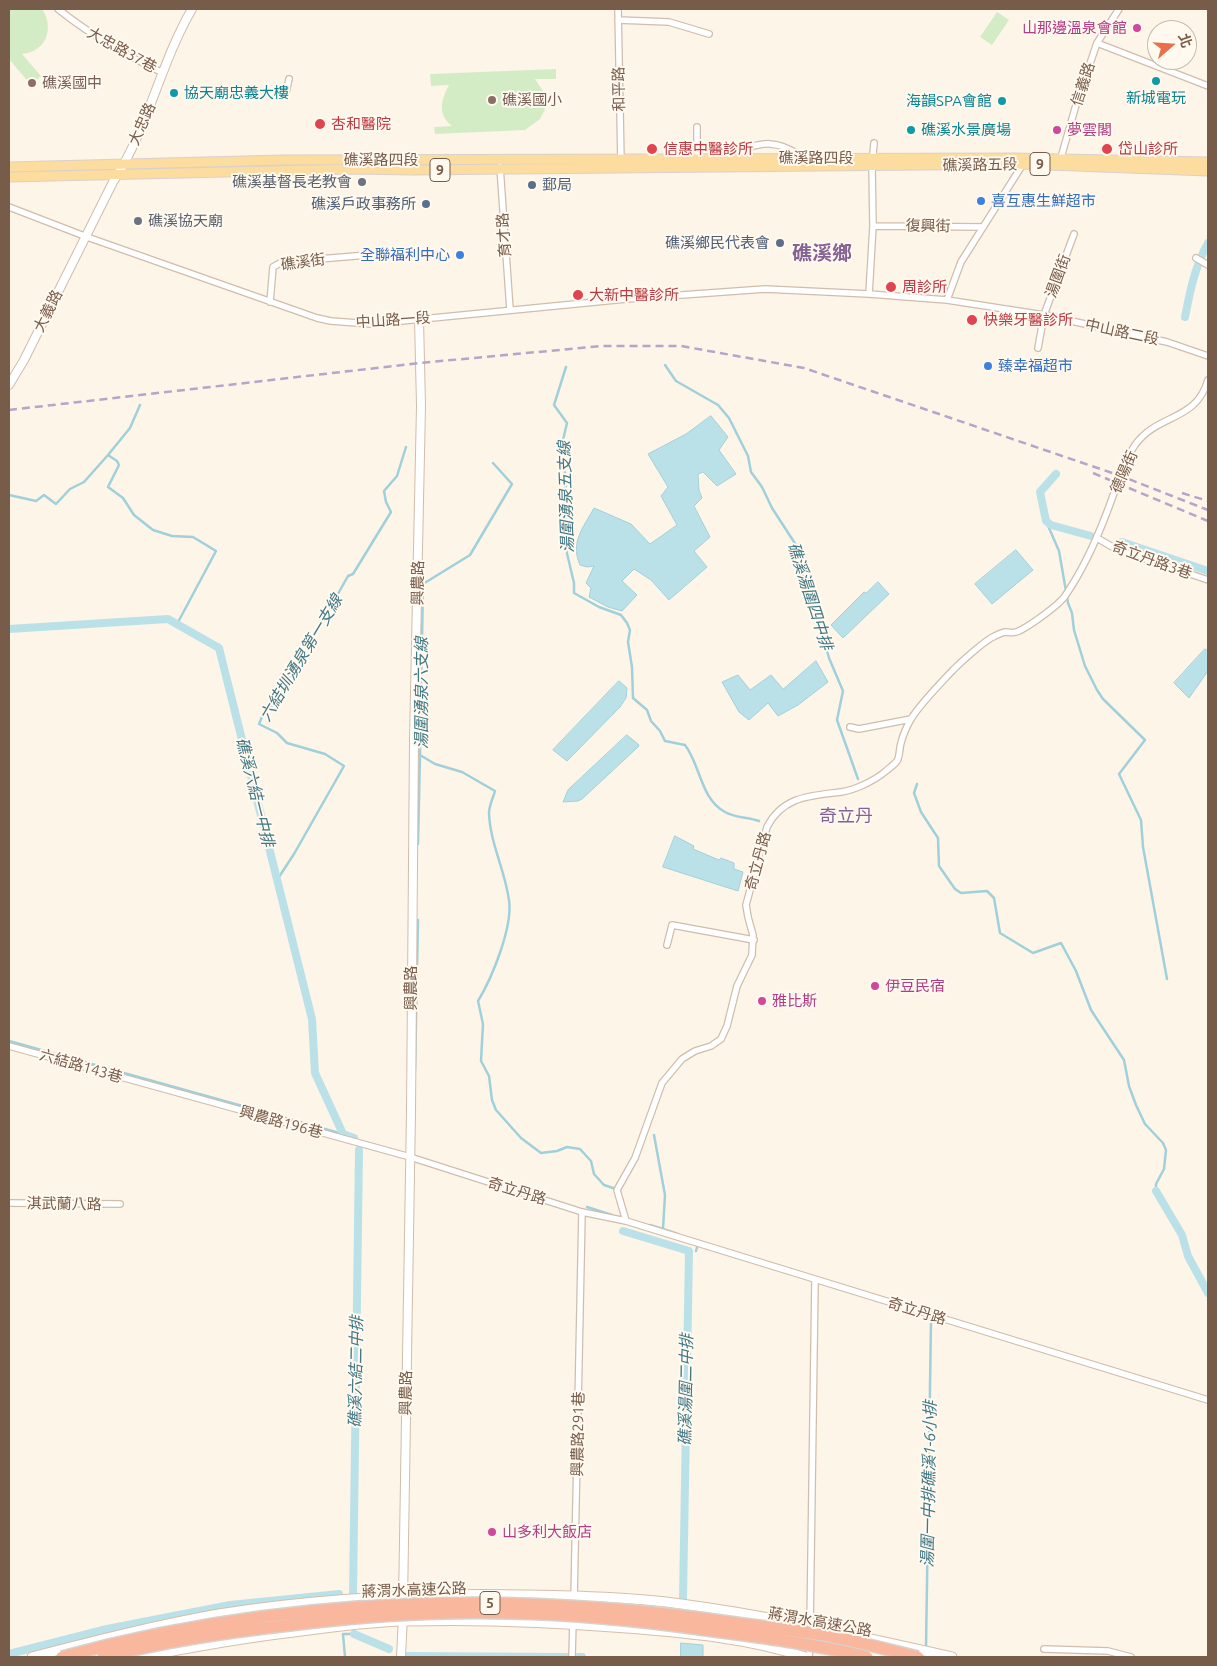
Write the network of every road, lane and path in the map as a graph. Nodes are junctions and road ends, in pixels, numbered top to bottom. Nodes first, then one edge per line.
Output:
1 (58, 9) edge
2 (192, 9) edge
3 (618, 9) edge
4 (1119, 9) edge
5 (618, 20) junction
6 (709, 34) dead end
7 (1097, 43) junction
8 (163, 73) junction
9 (289, 79) dead end
10 (1208, 86) edge
11 (286, 93) dead end
12 (697, 127) dead end
13 (874, 143) dead end
14 (774, 144) junction
15 (1025, 161) junction
16 (774, 162) junction
17 (798, 162) junction
18 (872, 162) junction
19 (1060, 162) junction
20 (1208, 162) edge
21 (697, 163) junction
22 (740, 163) junction
23 (622, 164) junction
24 (124, 165) junction
25 (500, 165) junction
26 (9, 167) edge
27 (1208, 170) edge
28 (118, 174) junction
29 (9, 177) edge
30 (9, 208) edge
31 (873, 226) junction
32 (983, 227) junction
33 (1074, 234) dead end
34 (87, 237) junction
35 (368, 255) dead end
36 (1196, 258) dead end
37 (1208, 265) edge
38 (765, 289) joint
39 (869, 294) junction
40 (947, 300) junction
41 (270, 302) junction
42 (510, 310) junction
43 (1044, 315) junction
44 (419, 319) junction
45 (1038, 348) dead end
46 (1208, 356) edge
47 (1208, 380) edge
48 (9, 385) edge
49 (1097, 538) junction
50 (1208, 580) edge
51 (911, 719) junction
52 (850, 727) dead end
53 (754, 940) junction
54 (667, 944) dead end
55 (9, 1046) edge
56 (153, 1086) joint
57 (410, 1157) junction
58 (9, 1203) edge
59 (120, 1204) dead end
60 (582, 1212) junction
61 (626, 1221) junction
62 (815, 1280) junction
63 (1208, 1400) edge
64 (480, 1594) junction
65 (574, 1595) junction
66 (403, 1596) junction
67 (219, 1614) junction
68 (403, 1621) junction
69 (481, 1622) junction
70 (573, 1624) junction
71 (810, 1625) junction
72 (225, 1641) junction
73 (1044, 1649) dead end
74 (32, 1657) edge
75 (62, 1657) edge
76 (103, 1657) edge
77 (142, 1657) edge
78 (401, 1657) edge
79 (572, 1657) edge
80 (805, 1657) edge
81 (809, 1657) edge
82 (867, 1657) edge
83 (918, 1657) edge
84 (952, 1657) edge
85 (1131, 1657) edge

1 - 8 street, 大忠路37巷
2 - 8 street, 大忠路
3 - 5 street, 和平路
4 - 7 street, 信義路
5 - 6 street
5 - 23 street, 和平路
7 - 10 street
7 - 19 street, 信義路
8 - 24 street, 大忠路
9 - 11 street
12 - 21 street
13 - 18 street
14 - 16 street
14 - 17 street
14 - 22 street
15 - 18 main road, 礁溪路五段 / 9
15 - 19 main road, 礁溪路五段 / 9
15 - 32 street
16 - 17 main road, 礁溪路四段 / 9
16 - 22 main road, 礁溪路四段 / 9
17 - 18 main road, 礁溪路四段 / 9
18 - 31 street
19 - 20 main road, 礁溪路五段 / 9
19 - 27 main road, 礁溪路五段 / 9
21 - 22 main road, 礁溪路四段 / 9
21 - 23 main road, 礁溪路四段 / 9
23 - 25 main road, 礁溪路四段 / 9
24 - 25 main road, 礁溪路四段 / 9
24 - 26 main road, 礁溪路四段 / 9
24 - 28 street, 大忠路
25 - 28 main road, 礁溪路四段 / 9
25 - 42 street, 育才路
28 - 29 main road, 礁溪路四段 / 9
28 - 34 street, 大忠路
30 - 34 street, 中山路一段
31 - 32 street, 復興街
31 - 39 street
32 - 40 street
33 - 43 street, 湯圍街
34 - 41 street, 中山路一段
34 - 48 street, 大義路
35 - 41 street, 礁溪街
36 - 37 street
38 - 39 street, 中山路二段
38 - 42 street, 中山路一段
39 - 40 street, 中山路二段
40 - 43 street, 中山路二段
41 - 44 street, 中山路一段
42 - 44 street, 中山路一段
43 - 45 street, 湯圍街
43 - 46 street, 中山路二段
44 - 57 street, 興農路
47 - 49 street, 德陽街
49 - 50 street, 奇立丹路3巷
49 - 51 street, 奇立丹路
51 - 52 street
51 - 53 street, 奇立丹路
53 - 54 street
53 - 61 street, 奇立丹路
55 - 56 street, 六結路143巷
56 - 57 street, 興農路196巷
57 - 60 street, 奇立丹路
57 - 66 street, 興農路
58 - 59 street, 淇武蘭八路
60 - 61 street, 奇立丹路
60 - 65 street, 興農路291巷
61 - 62 street, 奇立丹路
62 - 63 street, 奇立丹路
62 - 71 street
64 - 65 main road
64 - 66 main road
64 - 69 main road
65 - 70 street, 興農路291巷
65 - 71 main road
66 - 67 main road
66 - 68 street, 興農路
67 - 72 main road
67 - 74 main road
68 - 69 main road
68 - 72 main road
68 - 78 street, 興農路
69 - 70 main road
70 - 79 street, 興農路291巷
70 - 80 main road
71 - 81 street
71 - 84 main road
72 - 77 main road
73 - 85 street
75 - 83 highway, 蔣渭水高速公路 / 5, bridge
76 - 82 highway, 蔣渭水高速公路 / 5, bridge

